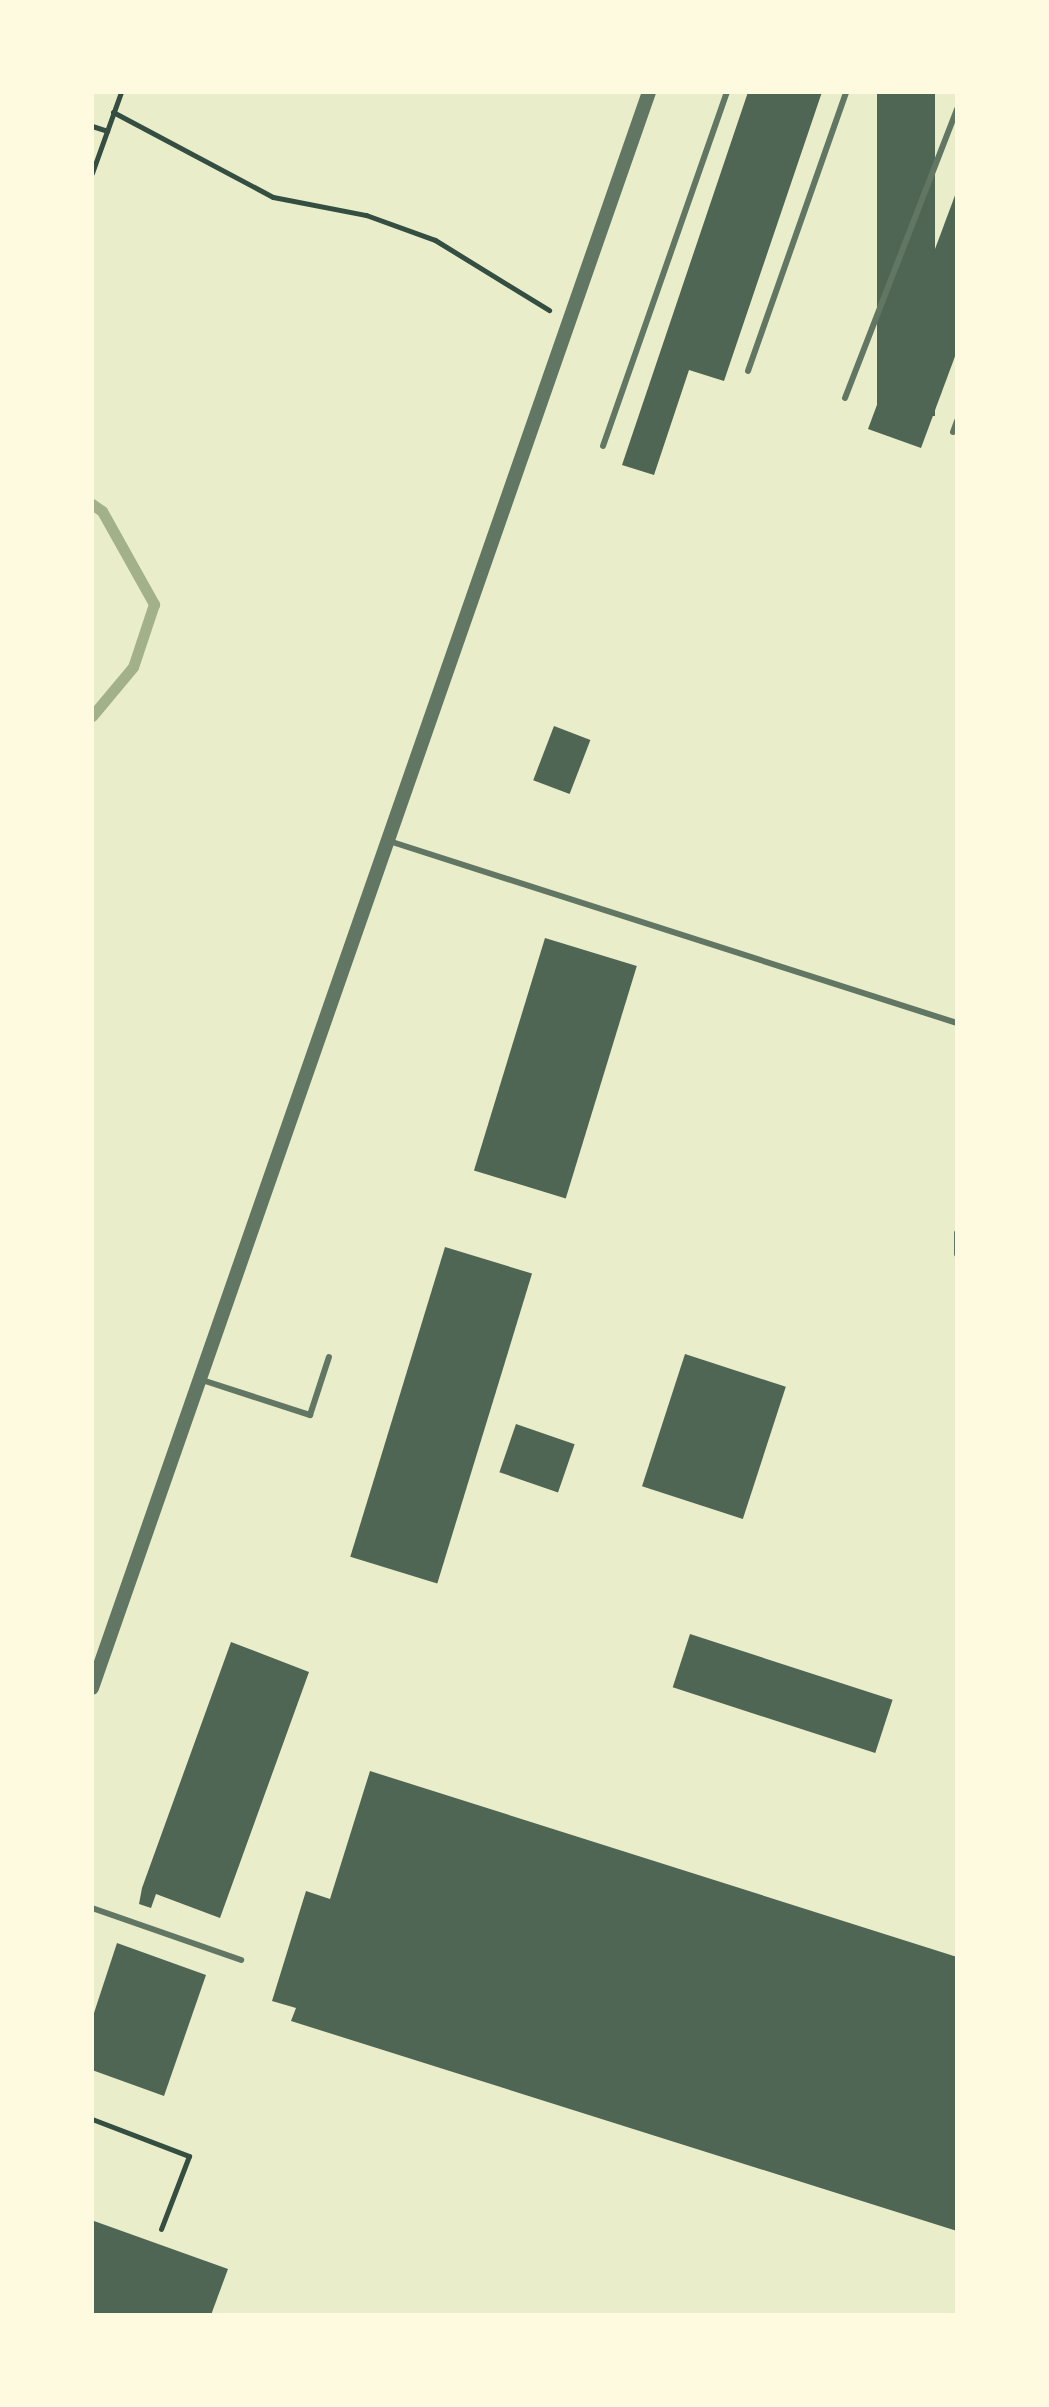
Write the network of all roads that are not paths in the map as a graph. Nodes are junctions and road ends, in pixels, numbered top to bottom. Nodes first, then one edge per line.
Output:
1 (649, 92) edge
2 (727, 92) edge
3 (846, 92) edge
4 (957, 109) edge
5 (748, 371) dead end
6 (845, 398) dead end
7 (957, 421) edge
8 (953, 432) dead end
9 (603, 446) dead end
10 (389, 841) junction
11 (957, 1023) edge
12 (957, 1233) edge
13 (957, 1254) edge
14 (329, 1357) dead end
15 (199, 1379) junction
16 (92, 1688) edge
17 (92, 1908) edge
18 (241, 1960) dead end

1 - 10 street
2 - 9 lane
3 - 5 lane
4 - 6 lane
7 - 8 lane
10 - 11 lane
10 - 15 street
12 - 13 lane
14 - 15 lane
15 - 16 street
17 - 18 lane

